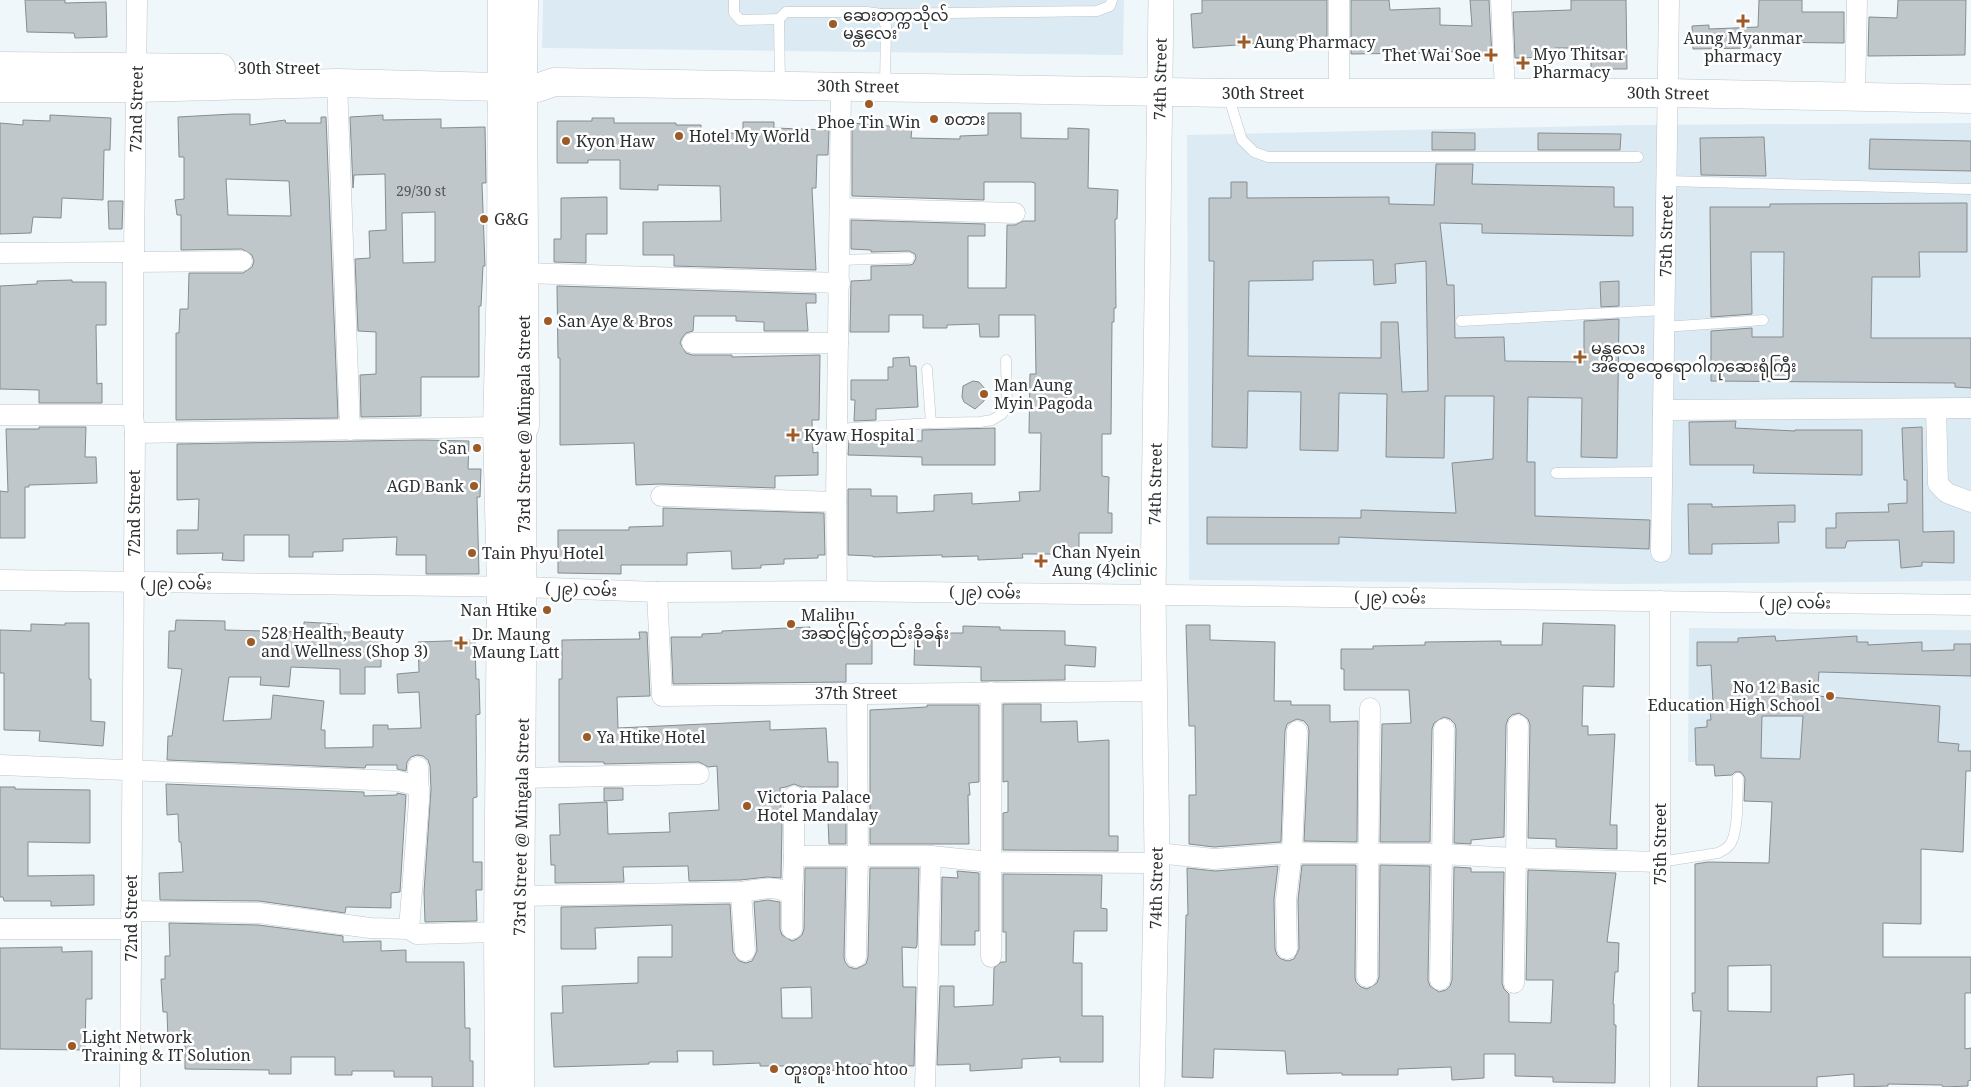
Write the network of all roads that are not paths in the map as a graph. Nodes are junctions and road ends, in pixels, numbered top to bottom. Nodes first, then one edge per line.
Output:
1 (137, 0) edge
2 (502, 0) edge
3 (524, 0) edge
4 (734, 0) edge
5 (1112, 0) edge
6 (1161, 0) edge
7 (1339, 0) edge
8 (1501, 0) edge
9 (1670, 0) edge
10 (1857, 0) edge
11 (881, 14) junction
12 (779, 19) junction
13 (0, 66) edge
14 (136, 77) junction
15 (512, 80) junction
16 (337, 83) junction
17 (780, 85) junction
18 (841, 86) junction
19 (885, 87) junction
20 (0, 88) edge
21 (1160, 92) junction
22 (1505, 92) junction
23 (1228, 93) junction
24 (1668, 93) junction
25 (1339, 94) junction
26 (1855, 97) junction
27 (1971, 99) edge
28 (1638, 158) dead end
29 (1667, 181) junction
30 (1971, 189) edge
31 (840, 208) junction
32 (1015, 213) dead end
33 (0, 253) edge
34 (133, 257) junction
35 (909, 258) dead end
36 (839, 260) junction
37 (242, 261) dead end
38 (524, 273) junction
39 (840, 283) junction
40 (1664, 318) junction
41 (1763, 320) dead end
42 (1461, 321) dead end
43 (692, 343) dead end
44 (838, 343) junction
45 (1006, 360) dead end
46 (927, 369) dead end
47 (1971, 408) edge
48 (1936, 409) junction
49 (1663, 410) junction
50 (0, 414) edge
51 (931, 422) junction
52 (134, 424) junction
53 (498, 427) junction
54 (837, 429) junction
55 (350, 430) junction
56 (1662, 472) junction
57 (1556, 473) dead end
58 (661, 496) dead end
59 (836, 502) junction
60 (1971, 502) edge
61 (1661, 552) dead end
62 (0, 580) edge
63 (133, 582) junction
64 (512, 587) junction
65 (837, 591) junction
66 (657, 592) junction
67 (1153, 594) junction
68 (1660, 601) junction
69 (1971, 605) edge
70 (1155, 691) junction
71 (991, 692) junction
72 (857, 693) junction
73 (1370, 708) dead end
74 (1518, 725) dead end
75 (1444, 729) dead end
76 (1297, 731) dead end
77 (0, 765) edge
78 (418, 767) dead end
79 (132, 769) junction
80 (699, 774) dead end
81 (523, 778) junction
82 (1738, 778) dead end
83 (419, 788) junction
84 (794, 796) dead end
85 (1292, 854) junction
86 (1441, 854) junction
87 (1368, 855) junction
88 (794, 856) junction
89 (858, 856) junction
90 (930, 856) junction
91 (1157, 858) junction
92 (1515, 858) junction
93 (990, 862) junction
94 (1660, 862) junction
95 (741, 892) junction
96 (520, 896) junction
97 (792, 896) junction
98 (131, 920) junction
99 (0, 929) edge
100 (409, 929) junction
101 (792, 929) dead end
102 (498, 932) junction
103 (1287, 949) dead end
104 (745, 951) dead end
105 (856, 957) dead end
106 (991, 957) dead end
107 (1367, 977) dead end
108 (1440, 980) dead end
109 (1514, 983) dead end
110 (130, 1087) edge
111 (499, 1087) edge
112 (520, 1087) edge
113 (925, 1087) edge
114 (1152, 1087) edge
115 (1660, 1087) edge

1 - 14 street, 72nd Street
2 - 15 main road, 73rd Street @ Mingala Street
3 - 15 main road, 73rd Street @ Mingala Street
4 - 12 lane
5 - 11 lane
6 - 21 street, 74th Street
7 - 25 street
8 - 22 street
9 - 24 street, 75th Street
10 - 26 street
11 - 12 lane
11 - 19 lane
12 - 17 lane
13 - 14 main road, 30th Street
14 - 15 main road, 30th Street
14 - 16 main road, 30th Street
14 - 20 main road, 30th Street
14 - 34 street, 72nd Street
15 - 16 main road, 30th Street
15 - 17 main road, 30th Street
15 - 38 main road, 73rd Street @ Mingala Street
15 - 53 main road, 73rd Street @ Mingala Street
16 - 55 street
17 - 18 main road, 30th Street
18 - 19 main road, 30th Street
18 - 31 street
19 - 21 main road, 30th Street
21 - 23 main road, 30th Street
21 - 67 street, 74th Street
22 - 24 main road, 30th Street
22 - 25 main road, 30th Street
23 - 25 main road, 30th Street
23 - 28 lane
24 - 26 main road, 30th Street
24 - 29 street, 75th Street
26 - 27 main road, 30th Street
29 - 30 lane
29 - 40 street, 75th Street
31 - 32 street
31 - 36 street
33 - 34 street
34 - 37 street
34 - 52 street, 72nd Street
35 - 36 lane
36 - 39 street
38 - 39 street
38 - 64 main road, 73rd Street @ Mingala Street
39 - 44 street
40 - 41 lane
40 - 42 lane
40 - 49 street, 75th Street
43 - 44 street
44 - 54 street
45 - 51 lane
46 - 51 lane
47 - 48 street
48 - 49 street
48 - 60 street
49 - 56 street, 75th Street
50 - 52 street
51 - 54 lane
52 - 55 street
52 - 63 street, 72nd Street
53 - 55 street
53 - 64 main road, 73rd Street @ Mingala Street
54 - 59 street
56 - 57 lane
56 - 61 street, 75th Street
58 - 59 street
59 - 65 street
62 - 63 street, (၂၉) လမ်း
63 - 64 street, (၂၉) လမ်း
63 - 79 street, 72nd Street
64 - 66 street, (၂၉) လမ်း
64 - 81 main road, 73rd Street @ Mingala Street
64 - 102 main road, 73rd Street @ Mingala Street
65 - 66 street, (၂၉) လမ်း
65 - 67 street, (၂၉) လမ်း
66 - 72 street, 37th Street
67 - 68 street, (၂၉) လမ်း
67 - 70 street, 74th Street
68 - 69 street, (၂၉) လမ်း
68 - 94 street, 75th Street
70 - 71 street, 37th Street
70 - 91 street, 74th Street
71 - 72 street, 37th Street
71 - 93 street
72 - 89 street
73 - 87 street
74 - 92 street
75 - 86 street
76 - 85 street
77 - 79 street
78 - 83 street
79 - 83 street
79 - 98 street, 72nd Street
80 - 81 street
81 - 96 main road, 73rd Street @ Mingala Street
82 - 94 lane
83 - 100 street
84 - 88 street
85 - 87 street
85 - 91 street
85 - 103 street
86 - 87 street
86 - 92 street
86 - 108 street
87 - 107 street
88 - 89 street
88 - 97 street
89 - 90 street
89 - 105 street
90 - 93 street
90 - 113 street
91 - 93 street
91 - 114 street, 74th Street
92 - 94 street
92 - 109 street
93 - 106 street
94 - 115 street, 75th Street
95 - 96 street
95 - 97 street
95 - 104 street
96 - 112 main road, 73rd Street @ Mingala Street
97 - 101 street
98 - 99 street
98 - 100 street
98 - 110 street, 72nd Street
100 - 102 street
102 - 111 main road, 73rd Street @ Mingala Street

